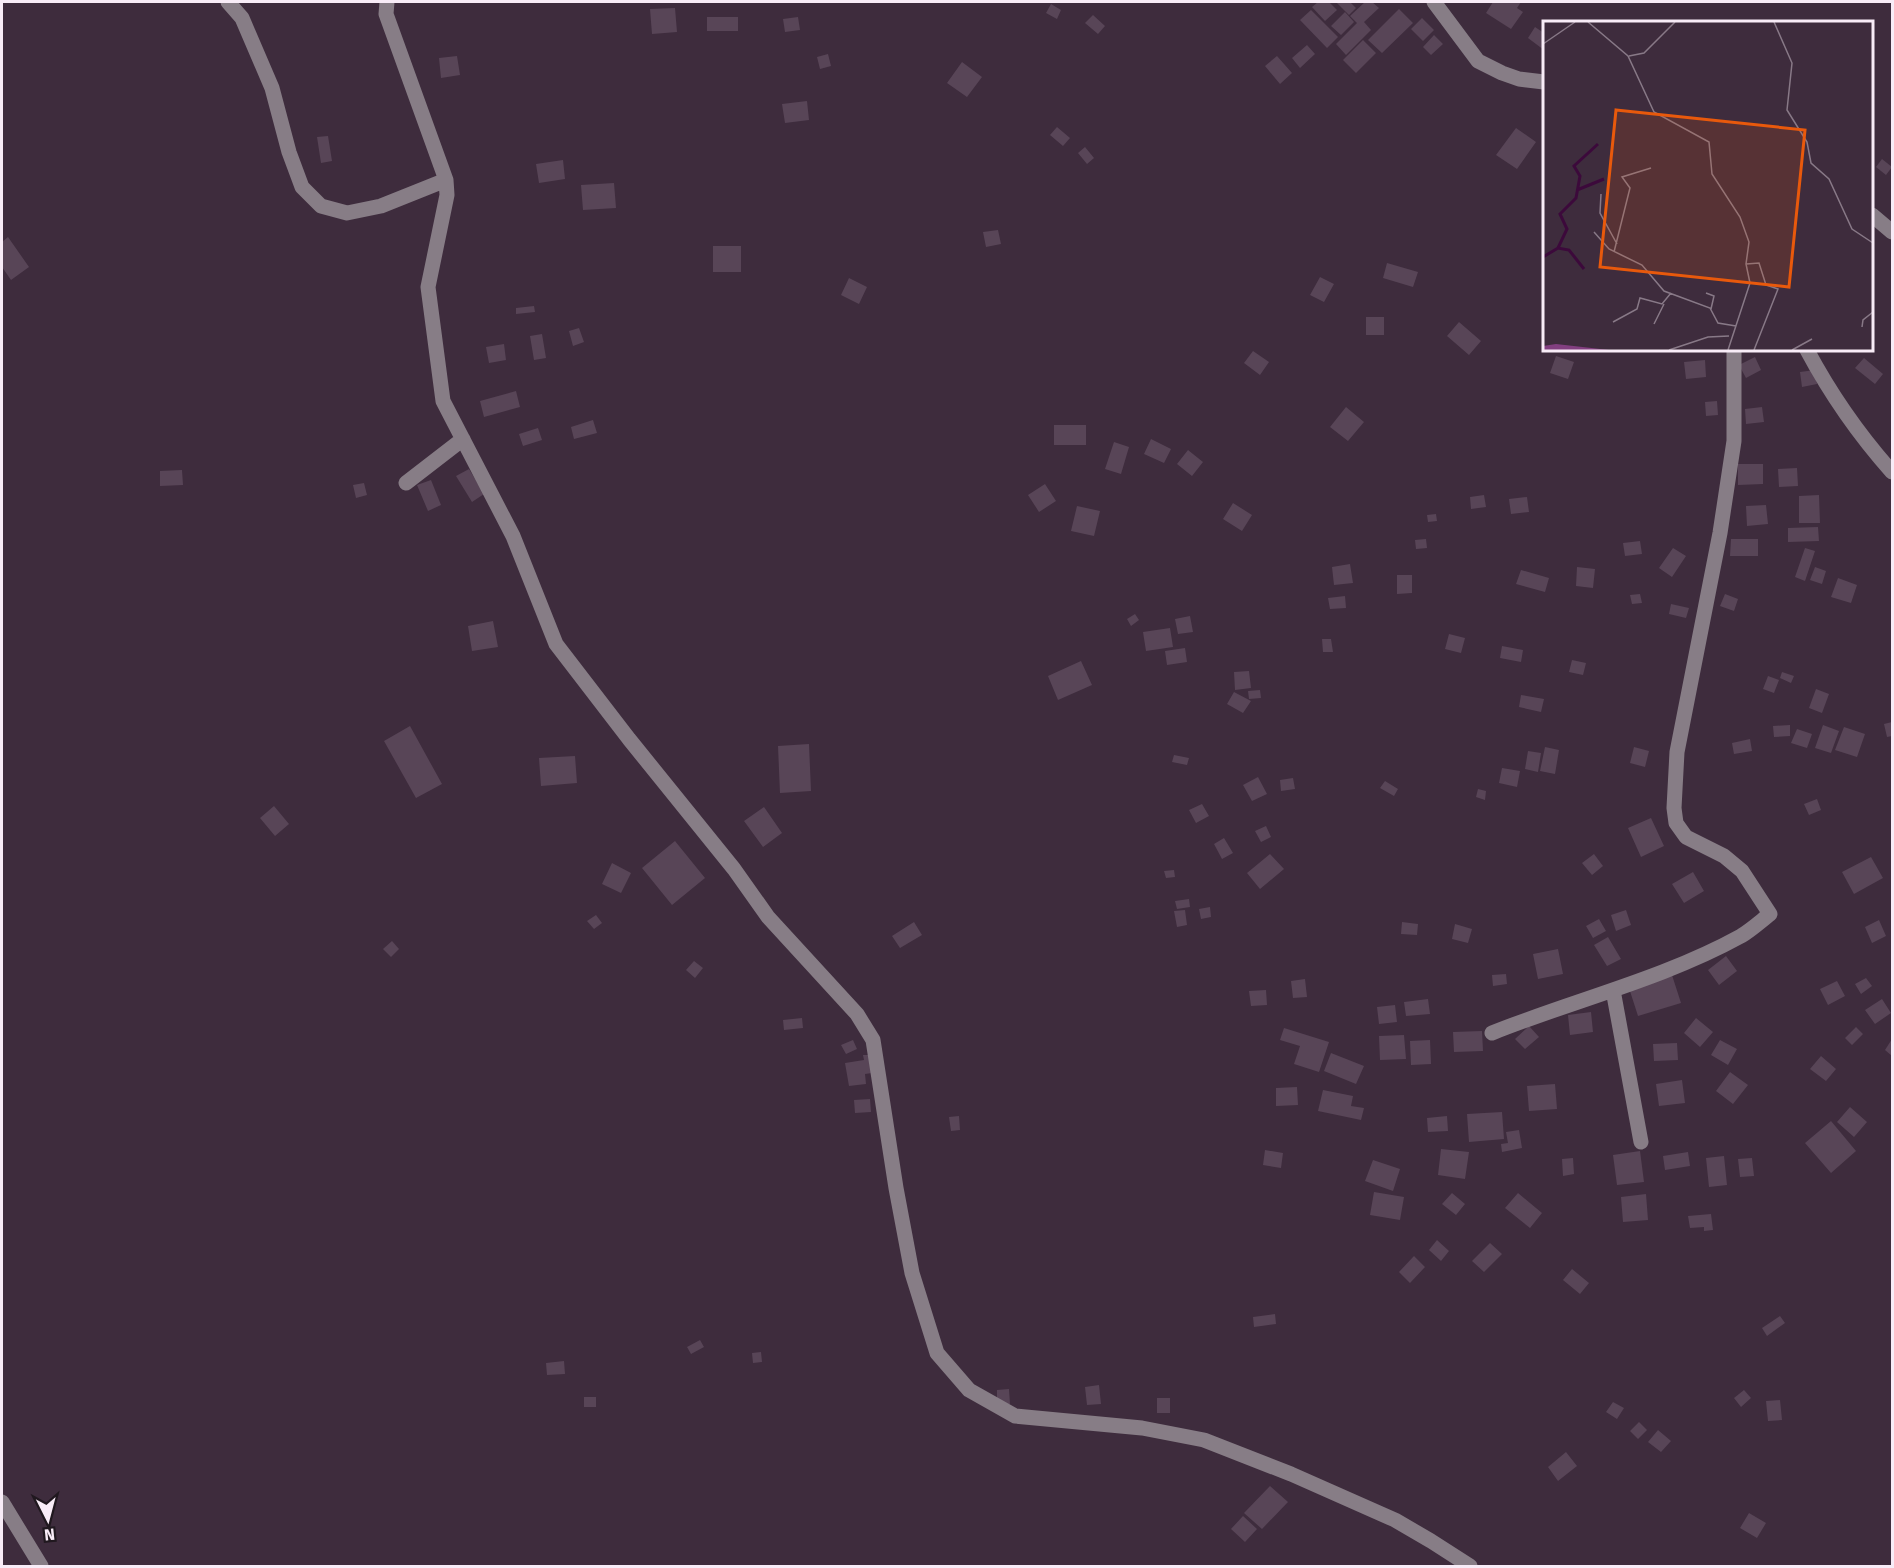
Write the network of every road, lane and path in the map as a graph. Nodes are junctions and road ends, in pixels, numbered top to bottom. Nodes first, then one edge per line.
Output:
1 (228, 2) edge
2 (387, 2) edge
3 (1434, 2) edge
4 (1543, 82) edge
5 (446, 180) junction
6 (1873, 216) edge
7 (1893, 232) edge
8 (1734, 351) edge
9 (1808, 351) edge
10 (463, 440) junction
11 (1893, 472) edge
12 (406, 483) dead end
13 (1612, 990) junction
14 (1492, 1033) dead end
15 (1641, 1142) dead end
16 (2, 1502) edge
17 (41, 1566) edge
18 (1470, 1566) edge

1 - 5 street
2 - 5 street
3 - 4 street
5 - 10 street
6 - 7 street
8 - 13 street
9 - 11 street
10 - 12 street
10 - 18 street
13 - 14 street
13 - 15 street
16 - 17 street

